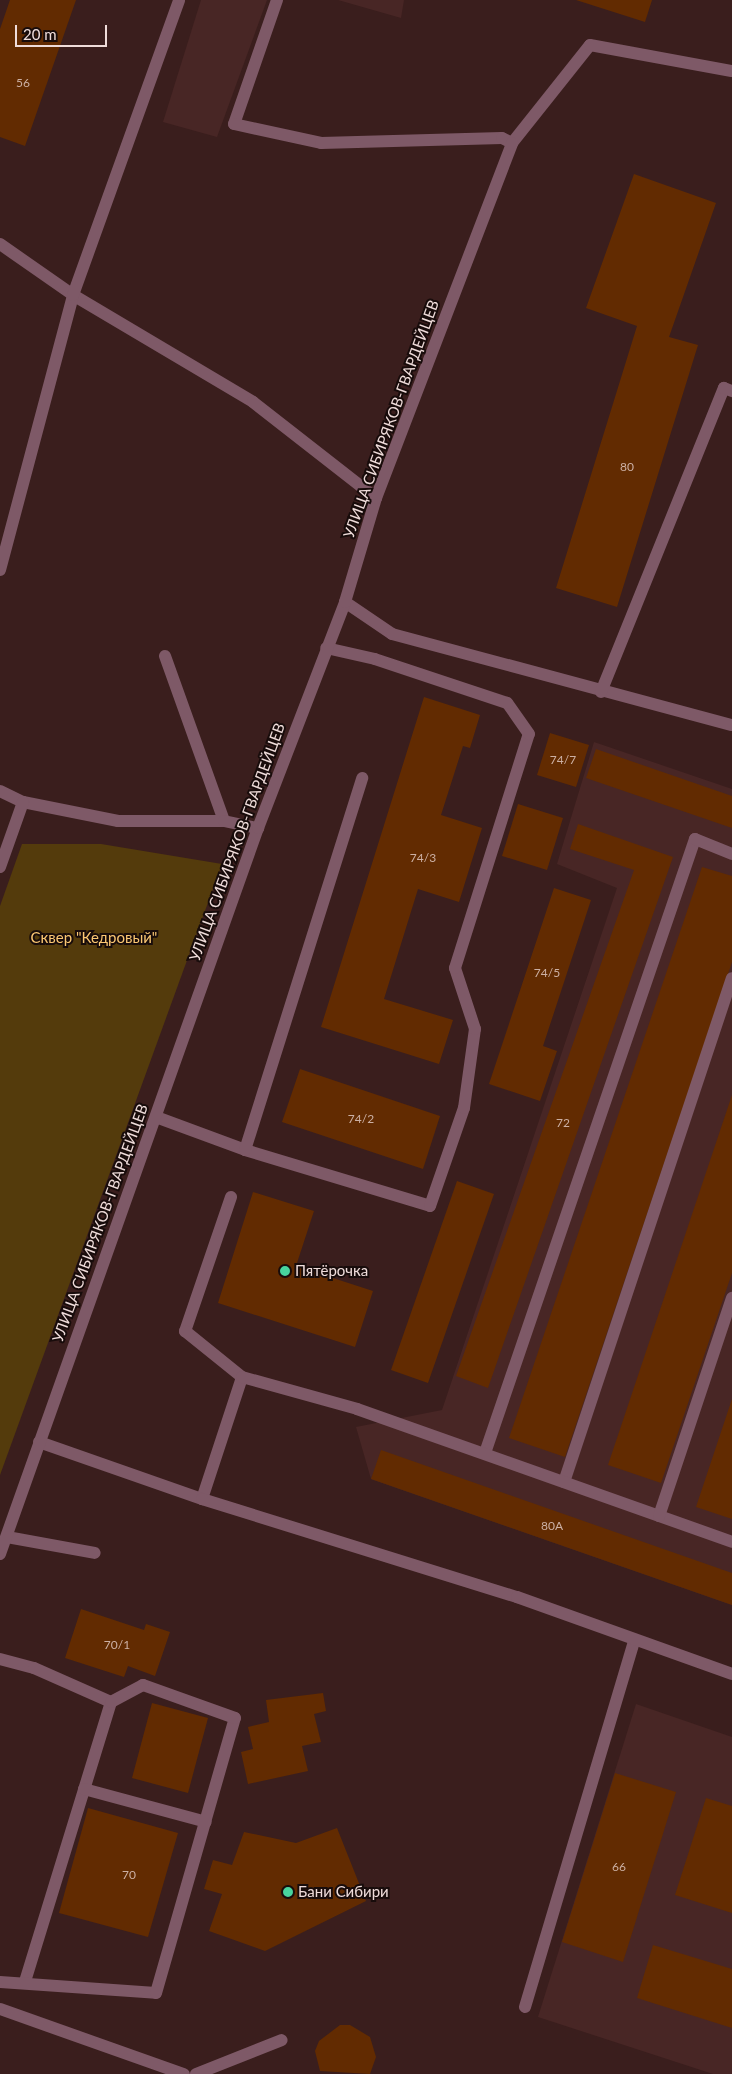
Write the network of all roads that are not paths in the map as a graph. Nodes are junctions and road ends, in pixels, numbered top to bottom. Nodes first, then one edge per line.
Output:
1 (179, 0) edge
2 (277, 0) edge
3 (732, 71) edge
4 (512, 143) junction
5 (0, 244) edge
6 (73, 295) junction
7 (732, 391) edge
8 (376, 498) junction
9 (0, 570) edge
10 (345, 602) junction
11 (326, 648) junction
12 (165, 656) dead end
13 (601, 692) junction
14 (732, 725) edge
15 (362, 778) dead end
16 (0, 791) edge
17 (23, 802) junction
18 (224, 821) junction
19 (258, 828) junction
20 (732, 854) edge
21 (0, 867) edge
22 (732, 978) edge
23 (156, 1116) junction
24 (245, 1150) junction
25 (231, 1197) dead end
26 (732, 1298) edge
27 (242, 1377) junction
28 (39, 1442) junction
29 (485, 1453) junction
30 (564, 1482) junction
31 (202, 1499) junction
32 (659, 1516) junction
33 (7, 1537) junction
34 (732, 1542) edge
35 (95, 1553) dead end
36 (0, 1554) edge
37 (634, 1641) junction
38 (0, 1659) edge
39 (732, 1674) edge
40 (110, 1702) junction
41 (84, 1789) junction
42 (206, 1822) junction
43 (0, 1982) edge
44 (25, 1982) junction
45 (525, 2007) dead end
46 (0, 2009) edge
47 (282, 2040) dead end
48 (184, 2074) edge
49 (196, 2074) edge

1 - 6 street
2 - 4 street
3 - 4 street, УЛИЦА СИБИРЯКОВ-ГВАРДЕЙЦЕВ
4 - 8 street, УЛИЦА СИБИРЯКОВ-ГВАРДЕЙЦЕВ
5 - 6 street
6 - 8 street
6 - 9 street
7 - 13 street
8 - 10 street, УЛИЦА СИБИРЯКОВ-ГВАРДЕЙЦЕВ
10 - 11 street, УЛИЦА СИБИРЯКОВ-ГВАРДЕЙЦЕВ
10 - 13 street
11 - 19 street, УЛИЦА СИБИРЯКОВ-ГВАРДЕЙЦЕВ
11 - 24 street
12 - 18 street
13 - 14 street
15 - 24 street
16 - 17 street
17 - 18 street
17 - 21 street
18 - 19 street
19 - 23 street, УЛИЦА СИБИРЯКОВ-ГВАРДЕЙЦЕВ
20 - 29 street
22 - 30 street
23 - 24 street
23 - 28 street, УЛИЦА СИБИРЯКОВ-ГВАРДЕЙЦЕВ
25 - 27 street
26 - 32 street
27 - 29 street
27 - 31 street
28 - 31 street
28 - 33 street, УЛИЦА СИБИРЯКОВ-ГВАРДЕЙЦЕВ
29 - 30 street
30 - 32 street
31 - 37 street
32 - 34 street
33 - 35 street
33 - 36 street, УЛИЦА СИБИРЯКОВ-ГВАРДЕЙЦЕВ
37 - 39 street
37 - 45 street
38 - 40 street
40 - 41 street
40 - 42 street
41 - 42 street
41 - 44 street
42 - 44 street
43 - 44 street
46 - 48 street
47 - 49 street

